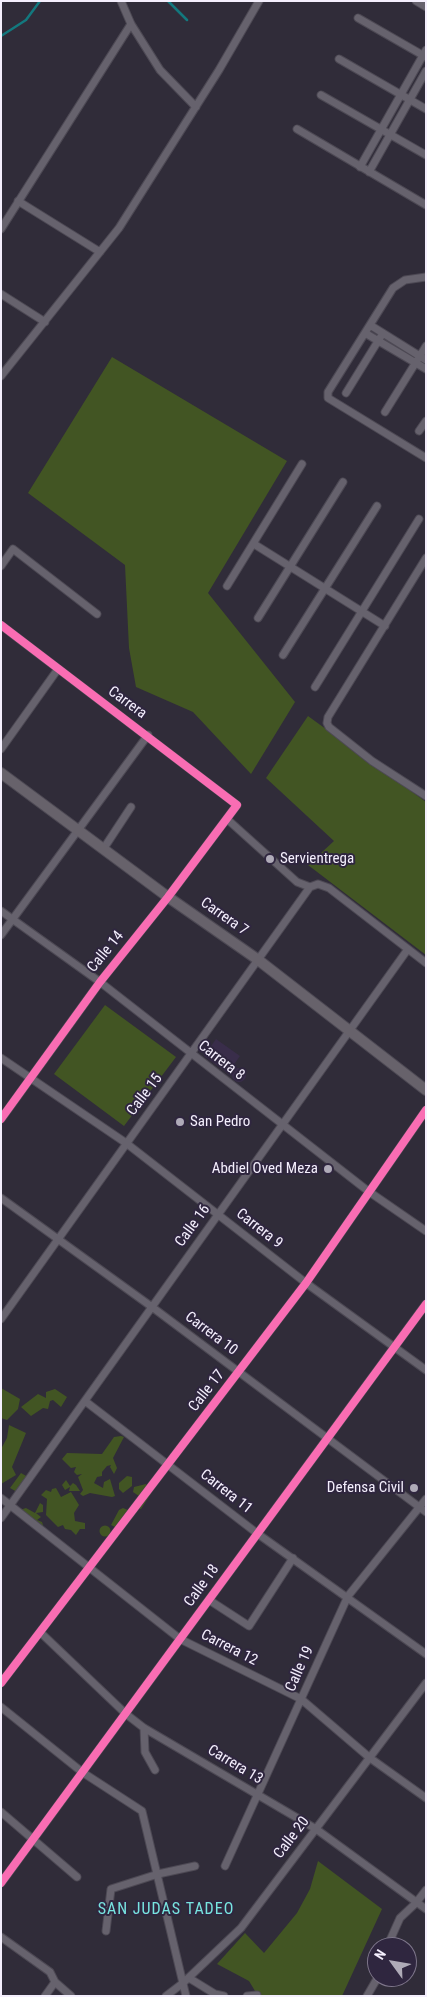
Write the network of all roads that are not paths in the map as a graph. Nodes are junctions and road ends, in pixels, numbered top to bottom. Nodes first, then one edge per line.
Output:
1 (121, 1) edge
2 (259, 1) edge
3 (416, 1) edge
4 (426, 7) edge
5 (358, 18) dead end
6 (131, 24) junction
7 (425, 54) edge
8 (339, 59) dead end
9 (426, 71) edge
10 (321, 95) dead end
11 (400, 95) junction
12 (409, 100) junction
13 (196, 107) junction
14 (426, 109) edge
15 (297, 129) dead end
16 (381, 129) junction
17 (390, 135) junction
18 (426, 155) edge
19 (360, 167) junction
20 (369, 172) junction
21 (18, 200) junction
22 (426, 205) edge
23 (1, 229) edge
24 (100, 252) junction
25 (426, 277) edge
26 (1, 294) edge
27 (44, 322) junction
28 (370, 325) junction
29 (365, 332) junction
30 (383, 333) junction
31 (378, 340) junction
32 (426, 346) edge
33 (420, 360) edge
34 (426, 370) edge
35 (1, 376) edge
36 (346, 392) dead end
37 (385, 412) dead end
38 (426, 421) edge
39 (419, 431) dead end
40 (426, 458) edge
41 (302, 464) dead end
42 (343, 482) dead end
43 (376, 506) dead end
44 (419, 519) dead end
45 (254, 544) junction
46 (426, 558) edge
47 (1, 566) edge
48 (290, 566) junction
49 (227, 586) dead end
50 (325, 589) junction
51 (362, 611) junction
52 (97, 614) dead end
53 (258, 618) dead end
54 (1, 625) edge
55 (385, 626) junction
56 (284, 655) dead end
57 (58, 669) junction
58 (315, 687) dead end
59 (148, 735) junction
60 (1, 749) edge
61 (1, 773) edge
62 (426, 796) edge
63 (237, 805) joint
64 (131, 807) dead end
65 (227, 819) junction
66 (80, 829) junction
67 (104, 848) junction
68 (310, 887) junction
69 (168, 897) junction
70 (1, 911) edge
71 (13, 920) junction
72 (1, 935) edge
73 (408, 949) junction
74 (257, 959) junction
75 (426, 962) edge
76 (100, 982) junction
77 (349, 1031) junction
78 (191, 1055) junction
79 (1, 1058) edge
80 (30, 1078) junction
81 (426, 1090) edge
82 (426, 1110) edge
83 (1, 1119) edge
84 (282, 1125) junction
85 (126, 1143) junction
86 (368, 1191) junction
87 (1, 1198) edge
88 (218, 1215) junction
89 (426, 1231) edge
90 (58, 1239) junction
91 (306, 1283) junction
92 (426, 1304) edge
93 (152, 1307) junction
94 (1, 1319) edge
95 (394, 1347) junction
96 (426, 1370) edge
97 (239, 1372) junction
98 (85, 1401) junction
99 (328, 1438) junction
100 (167, 1464) junction
101 (1, 1498) edge
102 (426, 1499) edge
103 (11, 1505) junction
104 (423, 1510) edge
105 (1, 1518) edge
106 (258, 1534) junction
107 (293, 1558) junction
108 (89, 1568) junction
109 (348, 1596) junction
110 (209, 1600) junction
111 (40, 1632) junction
112 (180, 1639) junction
113 (426, 1654) edge
114 (1, 1683) edge
115 (426, 1683) edge
116 (301, 1699) junction
117 (1, 1706) edge
118 (126, 1714) junction
119 (144, 1728) junction
120 (370, 1758) junction
121 (155, 1770) dead end
122 (82, 1772) junction
123 (257, 1794) junction
124 (426, 1798) edge
125 (1, 1812) edge
126 (316, 1829) junction
127 (32, 1840) junction
128 (195, 1866) dead end
129 (226, 1866) dead end
130 (158, 1874) junction
131 (77, 1877) dead end
132 (1, 1883) edge
133 (426, 1890) edge
134 (416, 1903) junction
135 (426, 1909) edge
136 (106, 1931) dead end
137 (1, 1937) edge
138 (391, 1937) edge
139 (186, 1980) junction
140 (55, 1982) junction
141 (257, 1995) edge
142 (45, 1996) edge
143 (71, 1996) edge
144 (166, 1996) edge
145 (186, 1996) edge
146 (224, 1996) edge
147 (247, 1996) edge

1 - 6 street
2 - 13 street
3 - 4 street
5 - 7 street
6 - 13 street
6 - 21 street
7 - 11 street
8 - 11 street
9 - 12 street
10 - 16 street
11 - 12 street
11 - 16 street
12 - 14 street
12 - 17 street
13 - 24 street
15 - 19 street
16 - 17 street
16 - 19 street
17 - 18 street
17 - 20 street
19 - 20 street
20 - 22 street
21 - 23 street
21 - 24 street
24 - 27 street
25 - 28 street
26 - 27 street
27 - 35 street
28 - 29 street
28 - 30 street
29 - 31 street
29 - 40 street
30 - 31 street
30 - 33 street
31 - 33 street
31 - 36 street
32 - 33 street
33 - 34 street
33 - 37 street
38 - 39 street
41 - 45 street
42 - 48 street
43 - 50 street
44 - 51 street
45 - 48 street
45 - 49 street
46 - 55 street
47 - 52 street
48 - 50 street
48 - 53 street
50 - 51 street
50 - 56 street
51 - 55 street
51 - 58 street
54 - 57 street, Carrera
55 - 62 street
57 - 59 street, Carrera
57 - 60 street
59 - 63 street, Carrera
59 - 66 street
61 - 66 street, Carrera 7
63 - 65 street, Calle 14
64 - 67 street
65 - 68 street
65 - 69 street, Calle 14
66 - 67 street, Carrera 7
66 - 71 street
67 - 69 street, Carrera 7
68 - 73 street
68 - 74 street, Calle 15
69 - 74 street, Carrera 7
69 - 76 street, Calle 14
70 - 71 street, Carrera 8
71 - 72 street
71 - 76 street, Carrera 8
73 - 75 street
73 - 77 street, Calle 16
74 - 77 street, Carrera 7
74 - 78 street, Calle 15
76 - 78 street, Carrera 8
76 - 80 street, Calle 14
77 - 81 street, Carrera 7
77 - 84 street, Calle 16
78 - 84 street, Carrera 8
78 - 85 street, Calle 15
79 - 80 street, Carrera 9
80 - 83 street, Calle 14
80 - 85 street, Carrera 9
82 - 86 street, Calle 17
84 - 86 street, Carrera 8
84 - 88 street, Calle 16
85 - 88 street, Carrera 9
85 - 90 street, Calle 15
86 - 89 street, Carrera 8
86 - 91 street, Calle 17
87 - 90 street, Carrera 10
88 - 91 street, Carrera 9
88 - 93 street, Calle 16
90 - 93 street, Carrera 10
90 - 94 street, Calle 15
91 - 95 street, Carrera 9
91 - 97 street, Calle 17
92 - 95 street, Calle 18
93 - 97 street, Carrera 10
93 - 98 street, Calle 16
95 - 96 street, Carrera 9
95 - 99 street, Calle 18
97 - 99 street, Carrera 10
97 - 100 street, Calle 17
98 - 100 street, Carrera 11
98 - 103 street, Calle 16
99 - 104 street, Carrera 10
99 - 106 street, Calle 18
100 - 106 street, Carrera 11
100 - 108 street, Calle 17
101 - 103 street, Carrera 12
102 - 104 street, Calle 19
103 - 105 street, Calle 16
103 - 108 street, Carrera 12
104 - 109 street, Calle 19
106 - 107 street, Carrera 11
106 - 110 street, Calle 18
107 - 109 street, Carrera 11
107 - 110 street
108 - 111 street, Calle 17
108 - 112 street, Carrera 12
109 - 113 street, Carrera 11
109 - 116 street, Calle 19
110 - 112 street, Calle 18
111 - 114 street, Calle 17
111 - 118 street, Carrera 13
112 - 116 street, Carrera 12
112 - 118 street, Calle 18
115 - 120 street, Calle 20
116 - 120 street, Carrera 12
116 - 123 street, Calle 19
117 - 122 street
118 - 119 street, Carrera 13
118 - 122 street, Calle 18
119 - 121 street
119 - 123 street, Carrera 13
120 - 124 street, Carrera 12
120 - 126 street, Calle 20
122 - 127 street, Calle 18
122 - 130 street
123 - 126 street, Carrera 13
123 - 129 street, Calle 19
125 - 127 street
126 - 134 street, Carrera 13
126 - 139 street, Calle 20
127 - 131 street
127 - 132 street, Calle 18
128 - 130 street
130 - 136 street
130 - 139 street
133 - 134 street
134 - 135 street, Carrera 13
134 - 138 street
137 - 140 street
139 - 144 street, Calle 20
139 - 145 street
139 - 146 street
140 - 142 street
140 - 143 street
141 - 147 street

